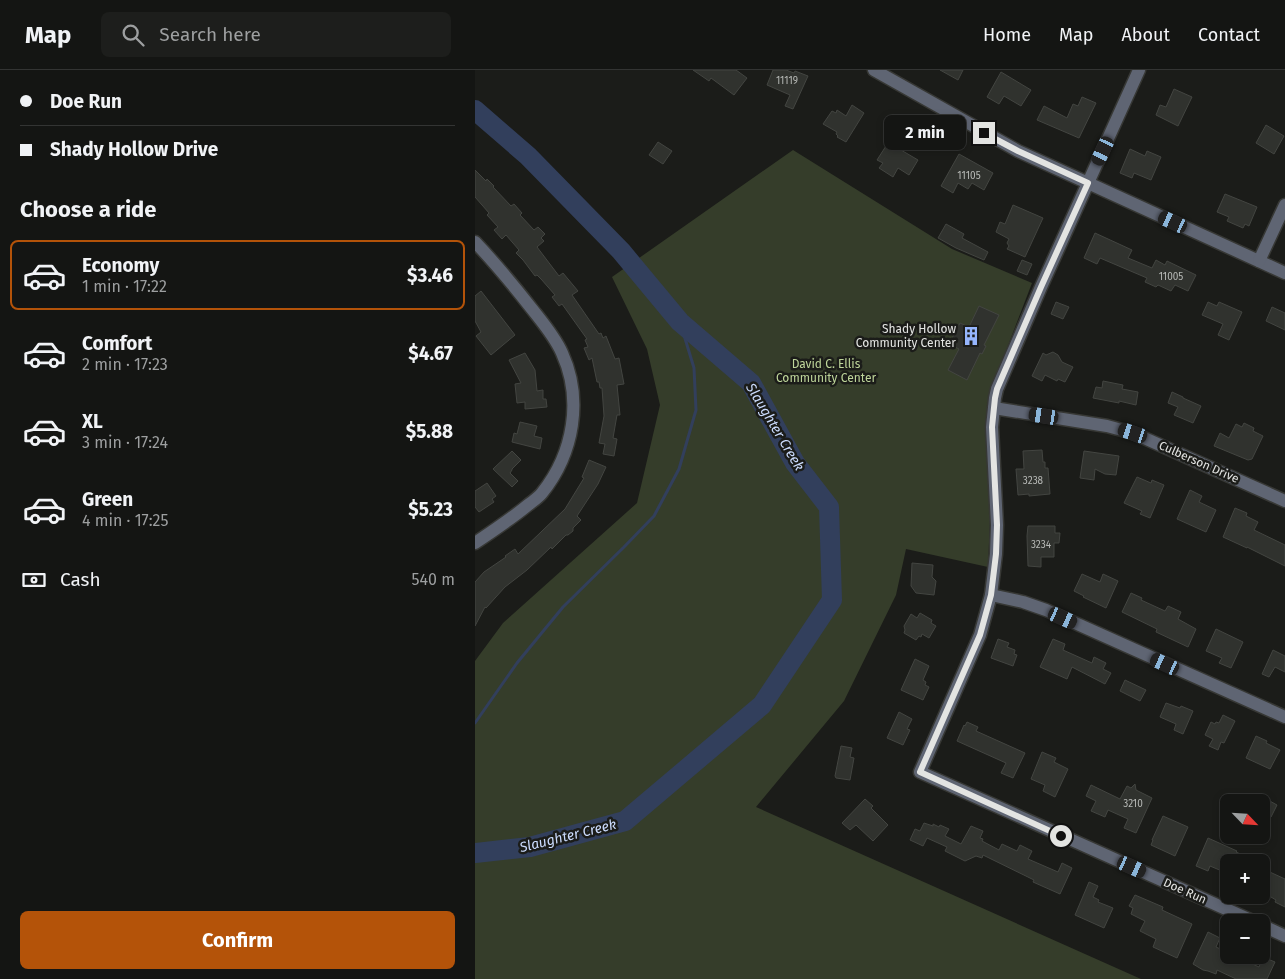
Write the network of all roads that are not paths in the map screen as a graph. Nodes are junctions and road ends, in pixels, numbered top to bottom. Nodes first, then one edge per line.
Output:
1 (874, 70) edge
2 (1139, 70) edge
3 (1088, 183) junction
4 (1285, 205) edge
5 (475, 242) edge
6 (1259, 261) junction
7 (1285, 273) edge
8 (994, 408) junction
9 (1285, 501) edge
10 (475, 543) edge
11 (991, 595) junction
12 (1285, 717) edge
13 (1237, 914) edge
14 (1270, 929) edge
15 (1285, 936) edge

1 - 3 street
2 - 3 street, Doe Run
3 - 6 street
3 - 8 street, Doe Run
4 - 6 street
5 - 10 street
6 - 7 street
8 - 9 street, Culberson Drive
8 - 11 street, Doe Run
11 - 12 street
11 - 13 street, Doe Run
14 - 15 street

